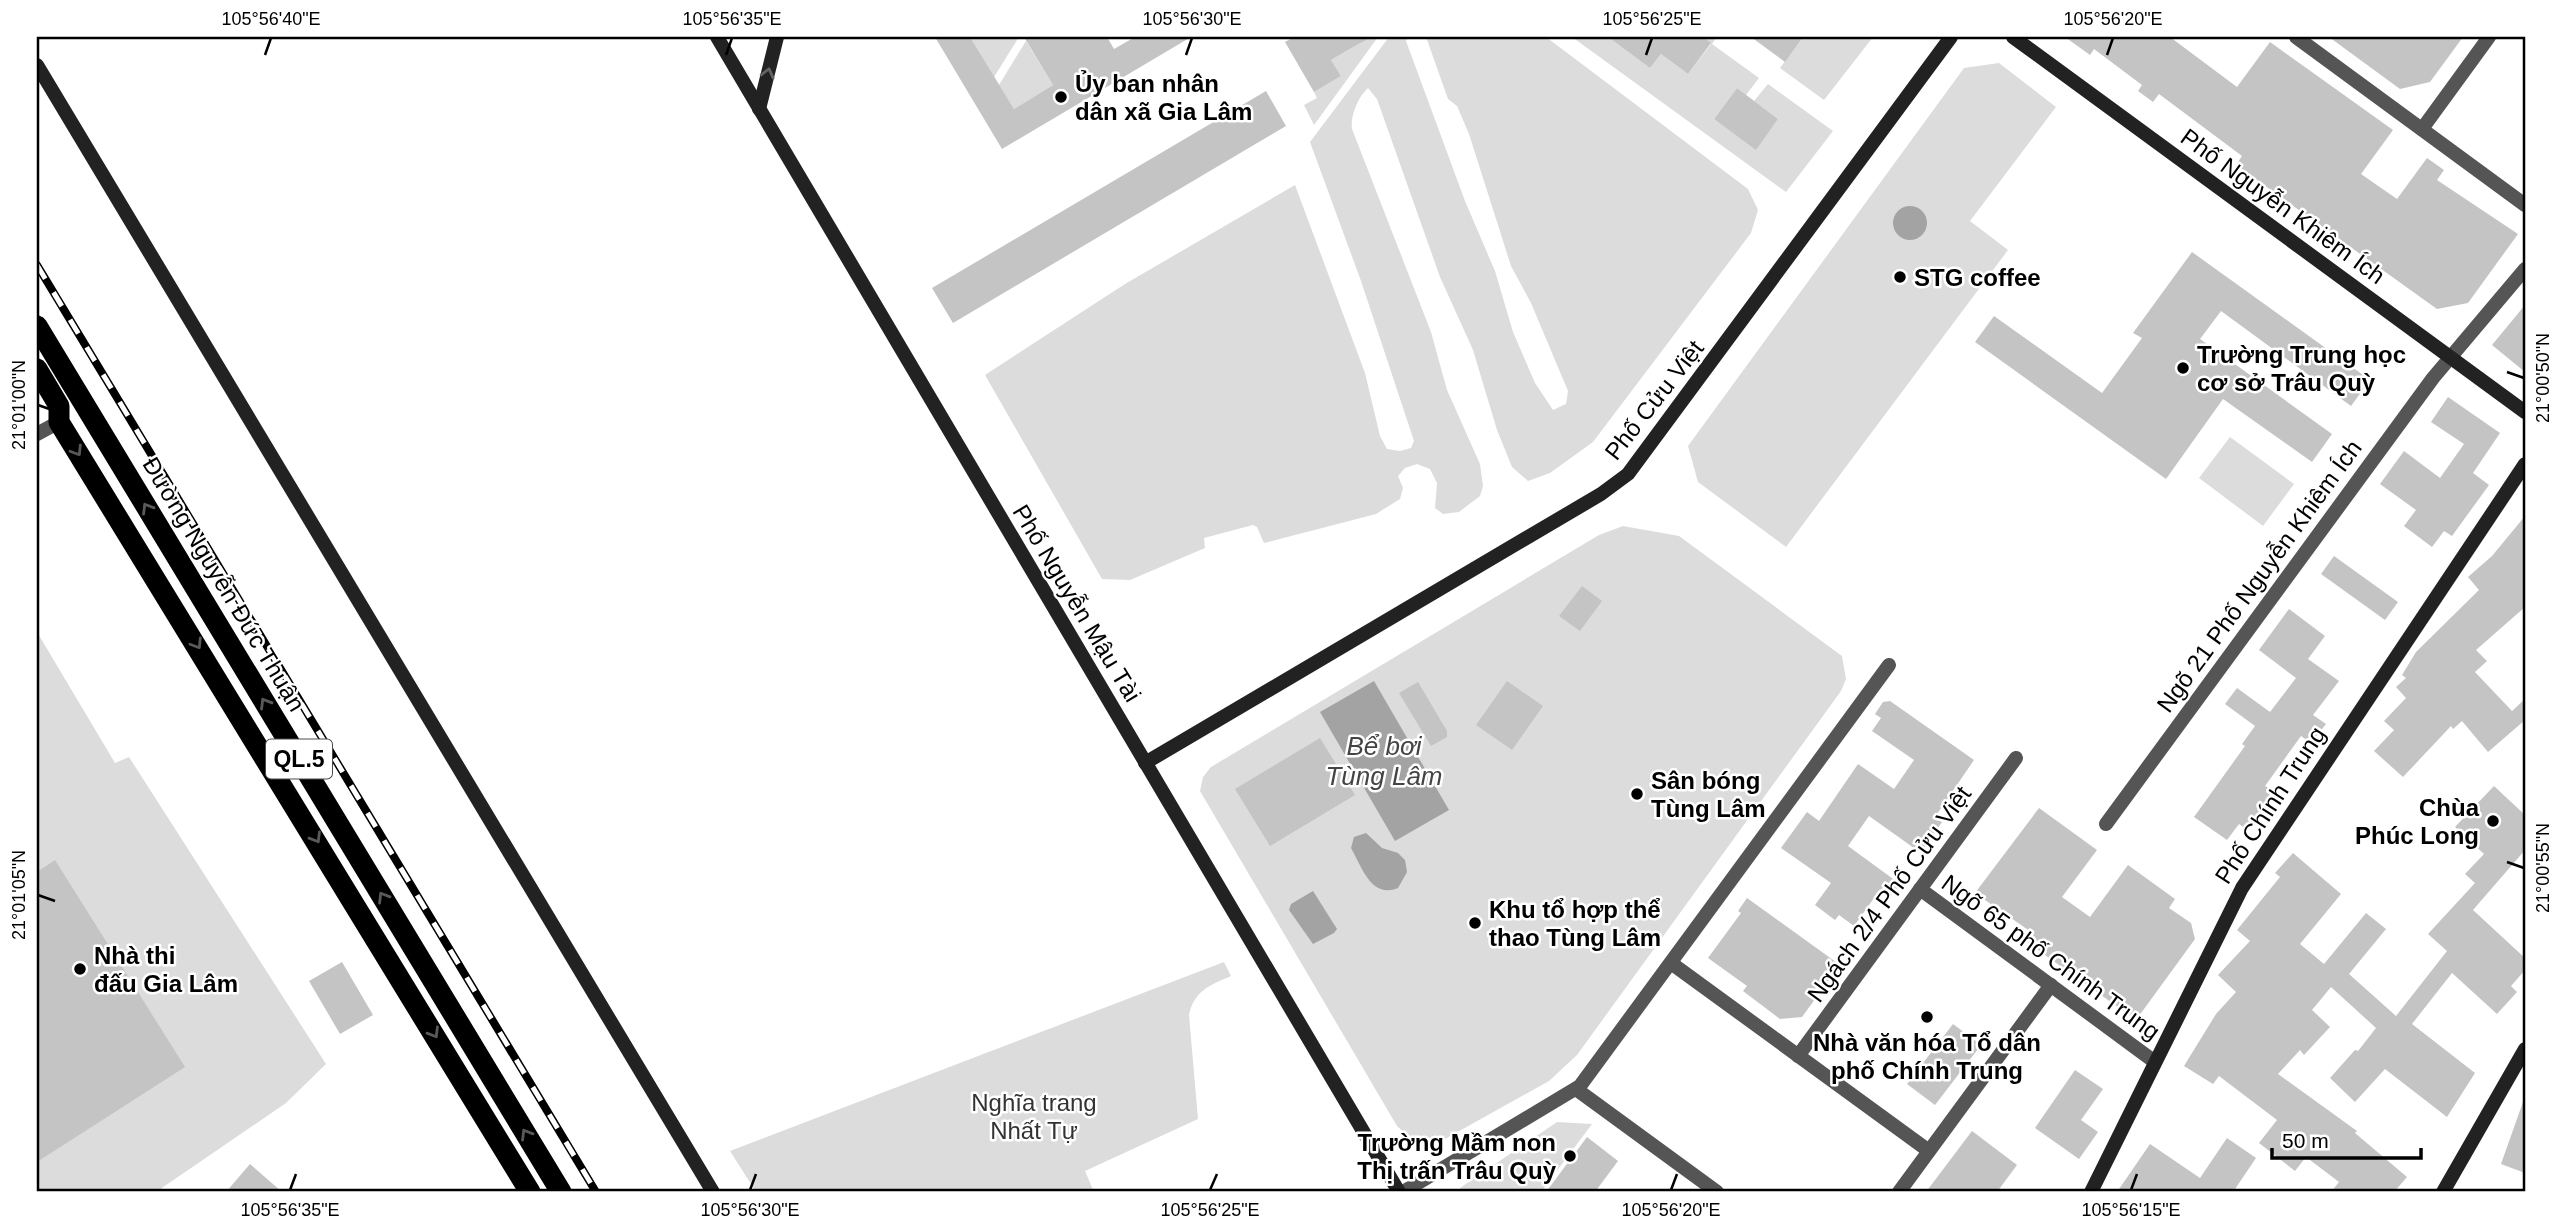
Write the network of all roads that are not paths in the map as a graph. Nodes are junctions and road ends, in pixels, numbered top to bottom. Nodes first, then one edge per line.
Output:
1 (717, 37) edge
2 (777, 37) edge
3 (1951, 37) edge
4 (2014, 37) edge
5 (2296, 37) edge
6 (2489, 37) edge
7 (37, 65) edge
8 (760, 109) junction
9 (2422, 129) junction
10 (2525, 205) edge
11 (2525, 269) edge
12 (37, 326) edge
13 (2452, 358) junction
14 (37, 369) edge
15 (2525, 412) edge
16 (59, 422) junction
17 (37, 434) edge
18 (2525, 464) edge
19 (1889, 665) dead end
20 (2016, 758) dead end
21 (1145, 762) junction
22 (2106, 824) dead end
23 (1920, 890) junction
24 (408, 938) junction
25 (384, 952) junction
26 (1671, 962) junction
27 (2051, 985) junction
28 (2525, 1049) edge
29 (1798, 1056) junction
30 (2155, 1062) junction
31 (1576, 1089) junction
32 (1929, 1151) junction
33 (530, 1192) edge
34 (561, 1192) edge
35 (713, 1192) edge
36 (1401, 1192) edge
37 (1717, 1192) edge
38 (1899, 1192) edge
39 (2091, 1192) edge
40 (2443, 1192) edge

1 - 8 street, Phố Nguyễn Mậu Tài
8 -> 2 street
3 - 21 street, Phố Cửu Việt
4 - 13 street, Phố Nguyễn Khiêm Ích
5 - 9 street
6 - 9 street
7 - 35 street
8 - 21 street, Phố Nguyễn Mậu Tài
9 - 10 street
11 - 13 street, Ngõ 21 Phố Nguyễn Khiêm Ích
24 -> 12 highway, Đường Nguyễn Đức Thuận / QL.5
13 - 15 street, Phố Nguyễn Khiêm Ích
13 - 22 street, Ngõ 21 Phố Nguyễn Khiêm Ích
14 - 16 highway, QL.5
16 - 17 street
16 -> 25 highway, QL.5
18 - 30 street, Phố Chính Trung
19 - 26 street
20 - 23 street, Ngách 2/4 Phố Cửu Việt
21 - 36 street, Phố Nguyễn Mậu Tài
23 - 27 street, Ngõ 65 phố Chính Trung
23 - 29 street, Ngách 2/4 Phố Cửu Việt
24 - 25 highway
34 -> 24 highway, Đường Nguyễn Đức Thuận / QL.5
25 -> 33 highway, QL.5
26 - 29 street
26 - 31 street
27 - 30 street, Ngõ 65 phố Chính Trung
27 - 32 street
28 - 40 street
29 - 32 street
30 - 39 street, Phố Chính Trung
31 - 36 street
31 - 37 street
32 - 38 street

